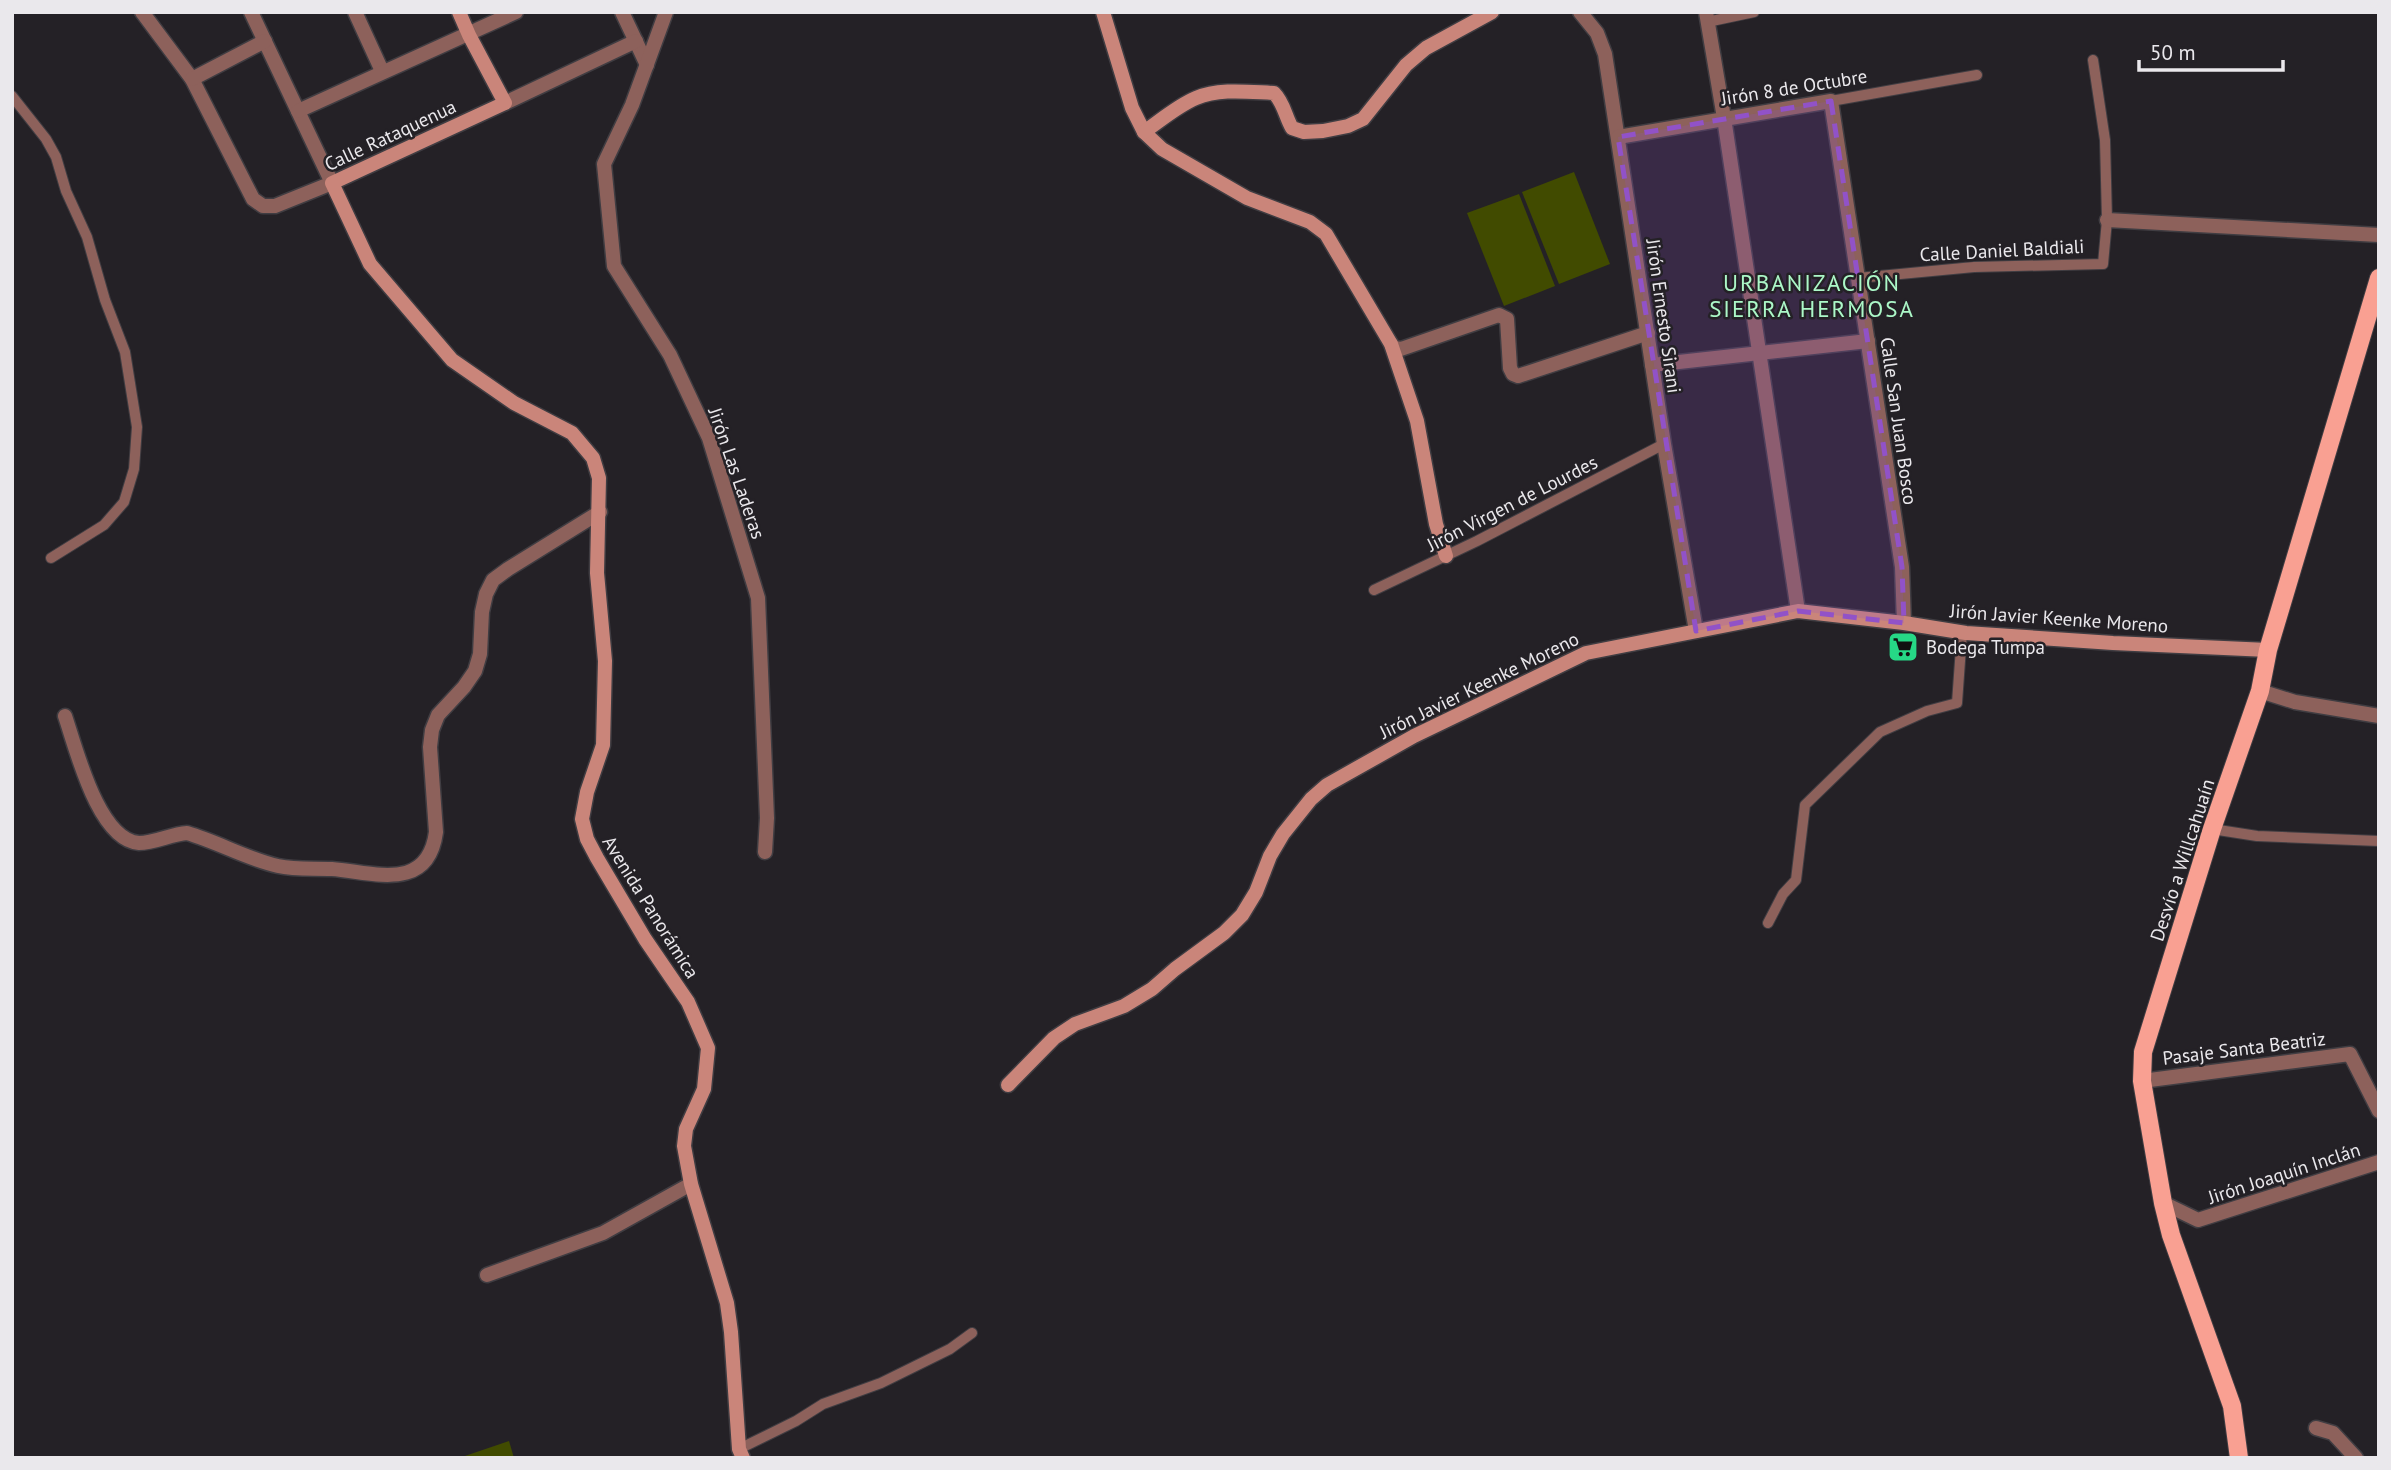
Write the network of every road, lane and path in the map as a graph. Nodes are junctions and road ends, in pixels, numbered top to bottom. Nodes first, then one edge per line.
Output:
1 (142, 12) edge
2 (251, 12) edge
3 (355, 12) edge
4 (459, 12) edge
5 (516, 12) edge
6 (622, 12) edge
7 (666, 12) edge
8 (1104, 12) edge
9 (1492, 12) edge
10 (1580, 12) edge
11 (1754, 12) edge
12 (1707, 17) edge
13 (469, 35) junction
14 (265, 41) junction
15 (636, 41) junction
16 (2093, 60) dead end
17 (647, 65) junction
18 (382, 71) junction
19 (1977, 75) dead end
20 (192, 79) junction
21 (12, 96) edge
22 (1831, 101) junction
23 (505, 103) junction
24 (298, 111) junction
25 (1724, 118) junction
26 (1143, 132) junction
27 (1618, 137) junction
28 (332, 183) junction
29 (2107, 220) junction
30 (2379, 235) edge
31 (1858, 278) junction
32 (2379, 278) edge
33 (1648, 333) junction
34 (1868, 341) junction
35 (1391, 344) junction
36 (1758, 353) junction
37 (1652, 365) junction
38 (1664, 444) junction
39 (600, 512) junction
40 (1446, 556) junction
41 (51, 558) dead end
42 (1374, 590) dead end
43 (1798, 611) junction
44 (1904, 623) junction
45 (1696, 631) junction
46 (1962, 633) junction
47 (2268, 650) junction
48 (2260, 691) junction
49 (65, 716) dead end
50 (2379, 716) edge
51 (2212, 829) junction
52 (2379, 841) edge
53 (765, 852) dead end
54 (1768, 923) dead end
55 (2142, 1081) junction
56 (1008, 1085) dead end
57 (2379, 1111) edge
58 (2379, 1162) edge
59 (691, 1184) junction
60 (2163, 1203) junction
61 (487, 1275) dead end
62 (972, 1333) dead end
63 (2316, 1428) dead end
64 (741, 1453) edge
65 (2239, 1458) edge
66 (2356, 1458) edge

1 - 20 street
2 - 14 street
3 - 18 street
4 - 13 main road
5 - 13 street
6 - 15 street
7 - 17 street, Jirón Las Laderas
8 - 26 main road
9 - 26 main road
10 - 27 street, Jirón Ernesto Sirani
11 - 12 lane
12 - 25 street
13 - 18 street
13 - 23 main road
14 - 20 street
14 - 24 street
15 - 17 street
15 - 23 street
16 - 29 lane, Calle Daniel Baldiali
17 - 53 street, Jirón Las Laderas
18 - 24 street
19 - 22 lane, Jirón 8 de Octubre
20 - 28 street, Calle Rataquenua
21 - 41 lane
22 - 25 street, Jirón 8 de Octubre
22 - 31 street, Calle San Juan Bosco
23 - 28 main road, Calle Rataquenua
24 - 28 street
25 - 27 street, Jirón 8 de Octubre
25 - 36 street
26 - 35 main road
27 - 33 street, Jirón Ernesto Sirani
28 - 39 main road, Avenida Panorámica
29 - 30 street, Calle Daniel Baldiali
29 - 31 lane, Calle Daniel Baldiali
31 - 34 street, Calle San Juan Bosco
32 - 47 main road, Desvío a Willcahuaín
33 - 35 street
33 - 37 street, Jirón Ernesto Sirani
34 - 36 street
34 - 44 street, Calle San Juan Bosco
35 - 40 main road
36 - 37 street
36 - 43 street
37 - 38 street, Jirón Ernesto Sirani
38 - 40 lane, Jirón Virgen de Lourdes
38 - 45 street, Jirón Ernesto Sirani
39 - 49 street
39 - 59 main road, Avenida Panorámica
40 - 42 lane, Jirón Virgen de Lourdes
43 - 44 main road, Jirón Javier Keenke Moreno
43 - 45 main road, Jirón Javier Keenke Moreno
44 - 46 main road, Jirón Javier Keenke Moreno
45 - 56 main road, Jirón Javier Keenke Moreno
46 - 47 main road, Jirón Javier Keenke Moreno
46 - 54 lane
47 - 48 main road, Desvío a Willcahuaín
48 - 50 street
48 - 51 main road, Desvío a Willcahuaín
51 - 52 lane
51 - 55 main road, Desvío a Willcahuaín
55 - 57 street, Pasaje Santa Beatriz
55 - 60 main road, Desvío a Willcahuaín
58 - 60 street, Jirón Joaquín Inclán
59 - 61 street
59 - 64 main road, Avenida Panorámica
60 - 65 main road, Desvío a Willcahuaín
62 - 64 lane
63 - 66 street

